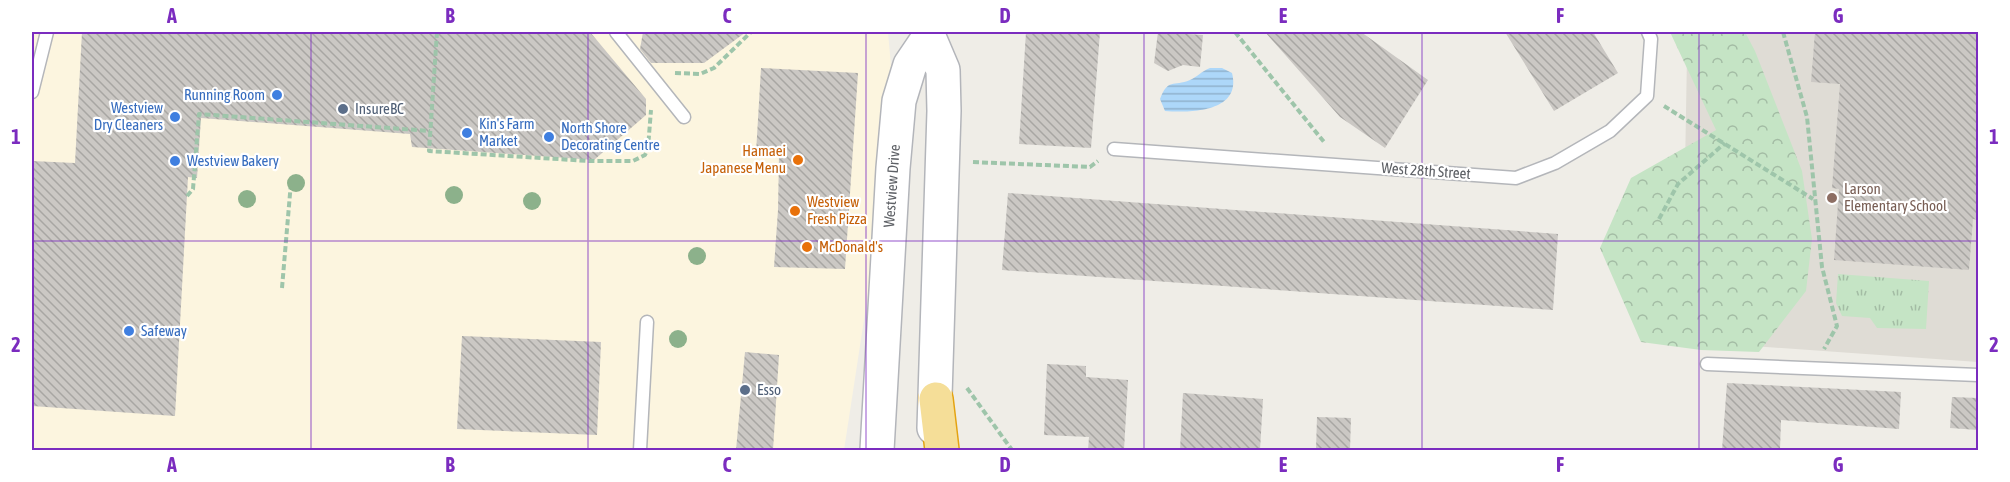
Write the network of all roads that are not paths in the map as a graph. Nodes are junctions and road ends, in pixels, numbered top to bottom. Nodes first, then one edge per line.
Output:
1 (47, 32) edge
2 (615, 32) edge
3 (1648, 32) edge
4 (929, 34) edge
5 (32, 92) edge
6 (684, 117) dead end
7 (1114, 149) road end
8 (647, 322) dead end
9 (1707, 364) dead end
10 (1978, 375) edge
11 (936, 399) junction
12 (640, 450) edge
13 (877, 450) edge
14 (933, 450) edge
15 (942, 450) edge

1 - 5 lane
2 - 6 lane
3 - 7 lane, West 28th Street
4 - 11 main road, Westview Drive
4 - 13 main road, Westview Drive
8 - 12 lane
9 - 10 lane
11 - 14 main road, Westview Drive
11 - 15 highway

